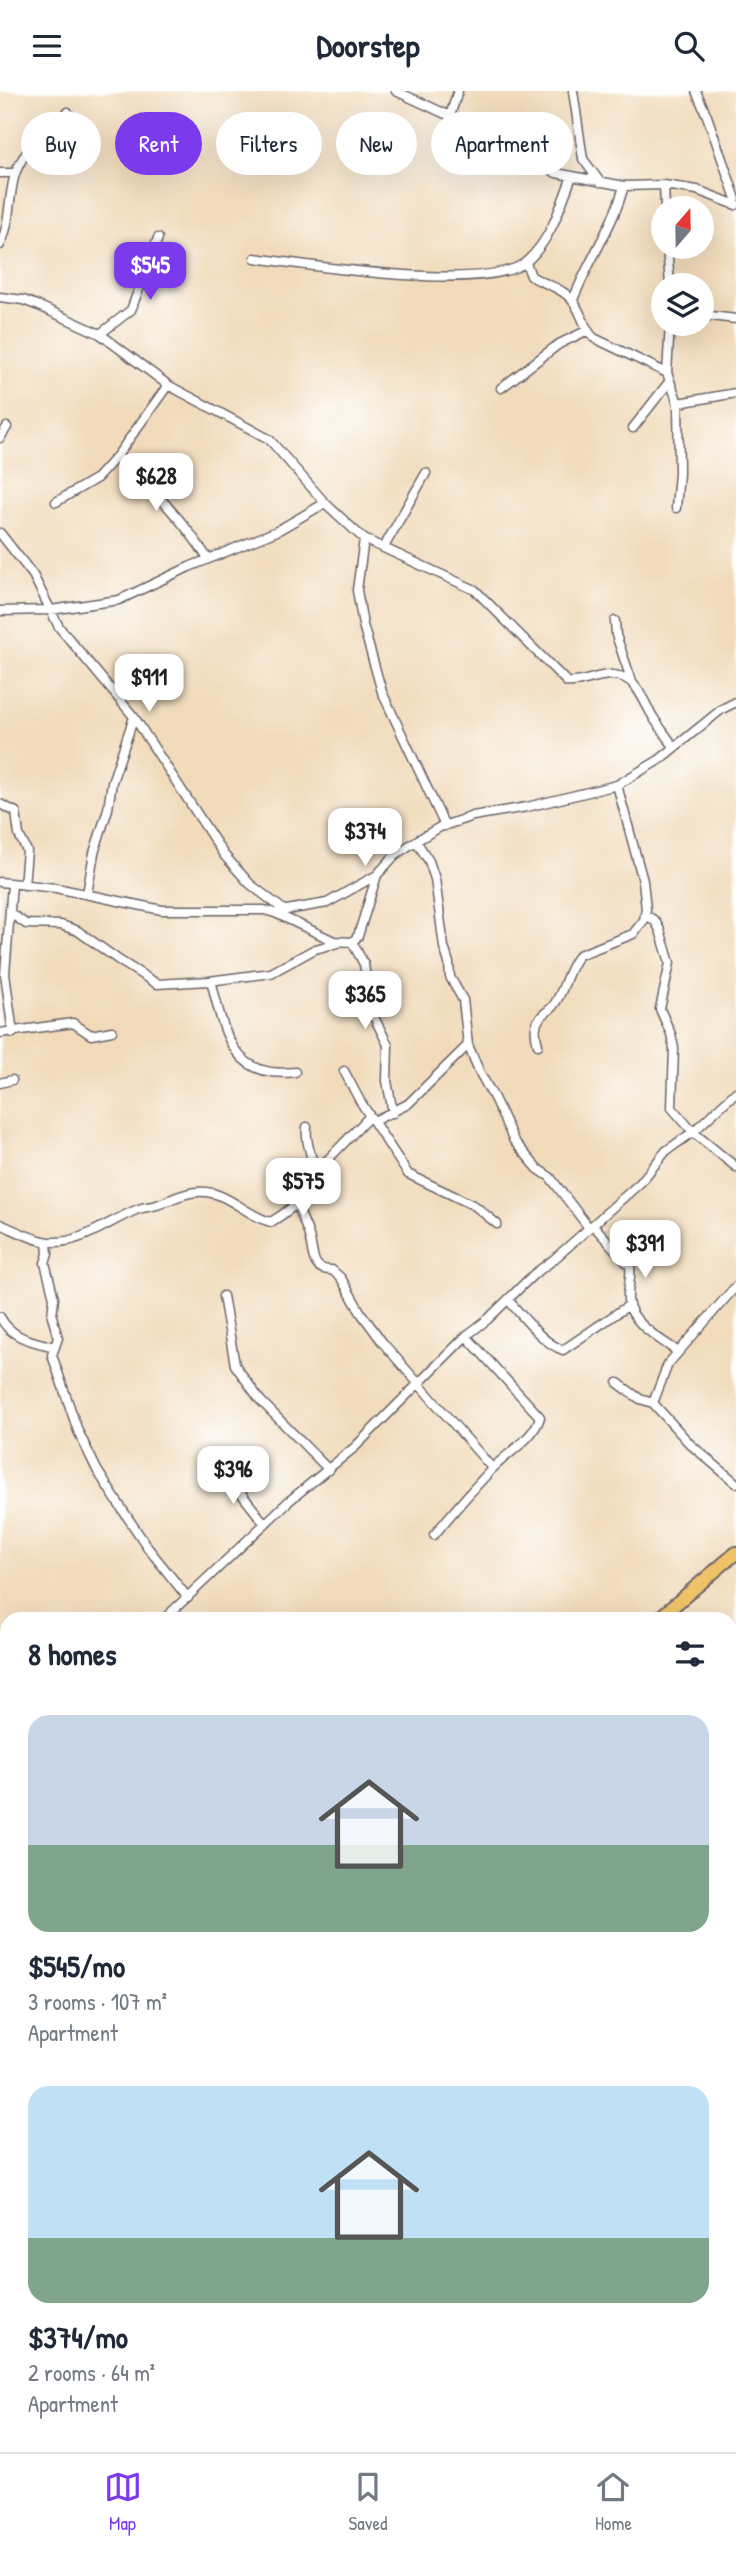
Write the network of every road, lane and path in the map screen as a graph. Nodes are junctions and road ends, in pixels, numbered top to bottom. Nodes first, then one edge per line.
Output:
1 (396, 91) edge
2 (458, 91) edge
3 (573, 91) edge
4 (696, 91) edge
5 (441, 112) edge
6 (451, 112) edge
7 (21, 164) edge
8 (0, 173) edge
9 (16, 173) junction
10 (567, 175) edge
11 (572, 176) junction
12 (600, 182) junction
13 (664, 185) junction
14 (624, 186) junction
15 (664, 196) edge
16 (736, 199) edge
17 (736, 205) edge
18 (158, 239) dead end
19 (0, 245) edge
20 (255, 258) dead end
21 (526, 263) junction
22 (0, 297) edge
23 (573, 300) junction
24 (714, 316) edge
25 (736, 319) edge
26 (586, 331) junction
27 (100, 334) junction
28 (670, 336) edge
29 (668, 378) junction
30 (168, 385) junction
31 (501, 388) dead end
32 (736, 393) edge
33 (678, 403) junction
34 (7, 427) dead end
35 (633, 428) dead end
36 (0, 438) edge
37 (117, 456) junction
38 (426, 473) dead end
39 (56, 502) dead end
40 (325, 503) junction
41 (676, 507) dead end
42 (0, 533) edge
43 (365, 538) junction
44 (384, 547) junction
45 (208, 559) junction
46 (51, 610) junction
47 (0, 611) edge
48 (615, 621) dead end
49 (632, 682) junction
50 (736, 702) edge
51 (134, 717) junction
52 (674, 747) junction
53 (617, 785) junction
54 (0, 804) edge
55 (445, 826) junction
56 (416, 841) junction
57 (377, 875) junction
58 (0, 882) edge
59 (12, 884) junction
60 (24, 885) junction
61 (87, 894) junction
62 (279, 911) junction
63 (10, 913) junction
64 (645, 914) junction
65 (352, 942) junction
66 (340, 943) junction
67 (209, 981) junction
68 (112, 1031) dead end
69 (0, 1033) edge
70 (13, 1033) junction
71 (468, 1045) junction
72 (538, 1045) dead end
73 (344, 1071) dead end
74 (295, 1072) dead end
75 (12, 1080) dead end
76 (0, 1083) edge
77 (736, 1092) edge
78 (393, 1113) junction
79 (372, 1119) junction
80 (307, 1128) dead end
81 (694, 1132) junction
82 (736, 1167) edge
83 (312, 1176) junction
84 (298, 1203) junction
85 (0, 1224) edge
86 (497, 1224) dead end
87 (591, 1227) junction
88 (47, 1242) junction
89 (736, 1286) edge
90 (223, 1296) dead end
91 (508, 1300) junction
92 (629, 1305) junction
93 (0, 1317) edge
94 (466, 1336) junction
95 (55, 1347) junction
96 (678, 1352) junction
97 (419, 1382) junction
98 (618, 1383) dead end
99 (653, 1403) junction
100 (492, 1468) junction
101 (222, 1469) dead end
102 (329, 1470) junction
103 (736, 1483) edge
104 (265, 1524) junction
105 (434, 1535) dead end
106 (734, 1558) edge
107 (188, 1598) junction
108 (172, 1612) edge
109 (667, 1612) edge

1 - 5 street
2 - 6 street
3 - 12 street
4 - 16 street
7 - 9 street
8 - 9 street
9 - 19 street
10 - 11 street
11 - 12 street
11 - 21 street
12 - 14 street
13 - 14 street
13 - 15 street
13 - 17 street
14 - 23 street
18 - 27 street
20 - 21 street
21 - 23 street
22 - 27 street
23 - 26 street
24 - 25 street
26 - 29 street
26 - 31 street
27 - 30 street
28 - 29 street
29 - 33 street
29 - 35 street
30 - 37 street
30 - 40 street
32 - 33 street
33 - 41 street
34 - 36 street
37 - 39 street
37 - 45 street
38 - 44 street
40 - 43 street
40 - 45 street
42 - 46 street
43 - 44 street
43 - 55 street
44 - 49 street
45 - 46 street
46 - 47 street
46 - 51 street
48 - 49 street
49 - 52 street
50 - 52 street
51 - 61 street
51 - 62 street
52 - 53 street
53 - 55 street
53 - 64 street
54 - 60 street
55 - 56 street
56 - 57 street
56 - 71 street
57 - 62 street
57 - 65 street
58 - 59 street
59 - 60 street
59 - 63 street
60 - 61 street
61 - 62 street
62 - 66 street
63 - 67 street
63 - 70 street
64 - 72 street
64 - 81 street
65 - 66 street
65 - 78 street
66 - 67 street
67 - 74 street
68 - 70 street
69 - 70 street
71 - 78 street
71 - 87 street
73 - 79 street
75 - 76 street
77 - 81 street
78 - 79 street
79 - 83 street
79 - 86 street
80 - 83 street
81 - 82 street
81 - 87 street
83 - 84 street
84 - 88 street
84 - 97 street
85 - 88 street
87 - 91 street
87 - 92 street
88 - 95 street
89 - 96 street
90 - 102 street
91 - 92 street
91 - 94 street
92 - 96 street
93 - 95 street
94 - 97 street
94 - 100 street
95 - 107 street
96 - 99 street
97 - 100 street
97 - 102 street
98 - 99 street
99 - 103 street
100 - 105 street
101 - 104 street
102 - 104 street
104 - 107 street
106 - 109 main road
107 - 108 street

